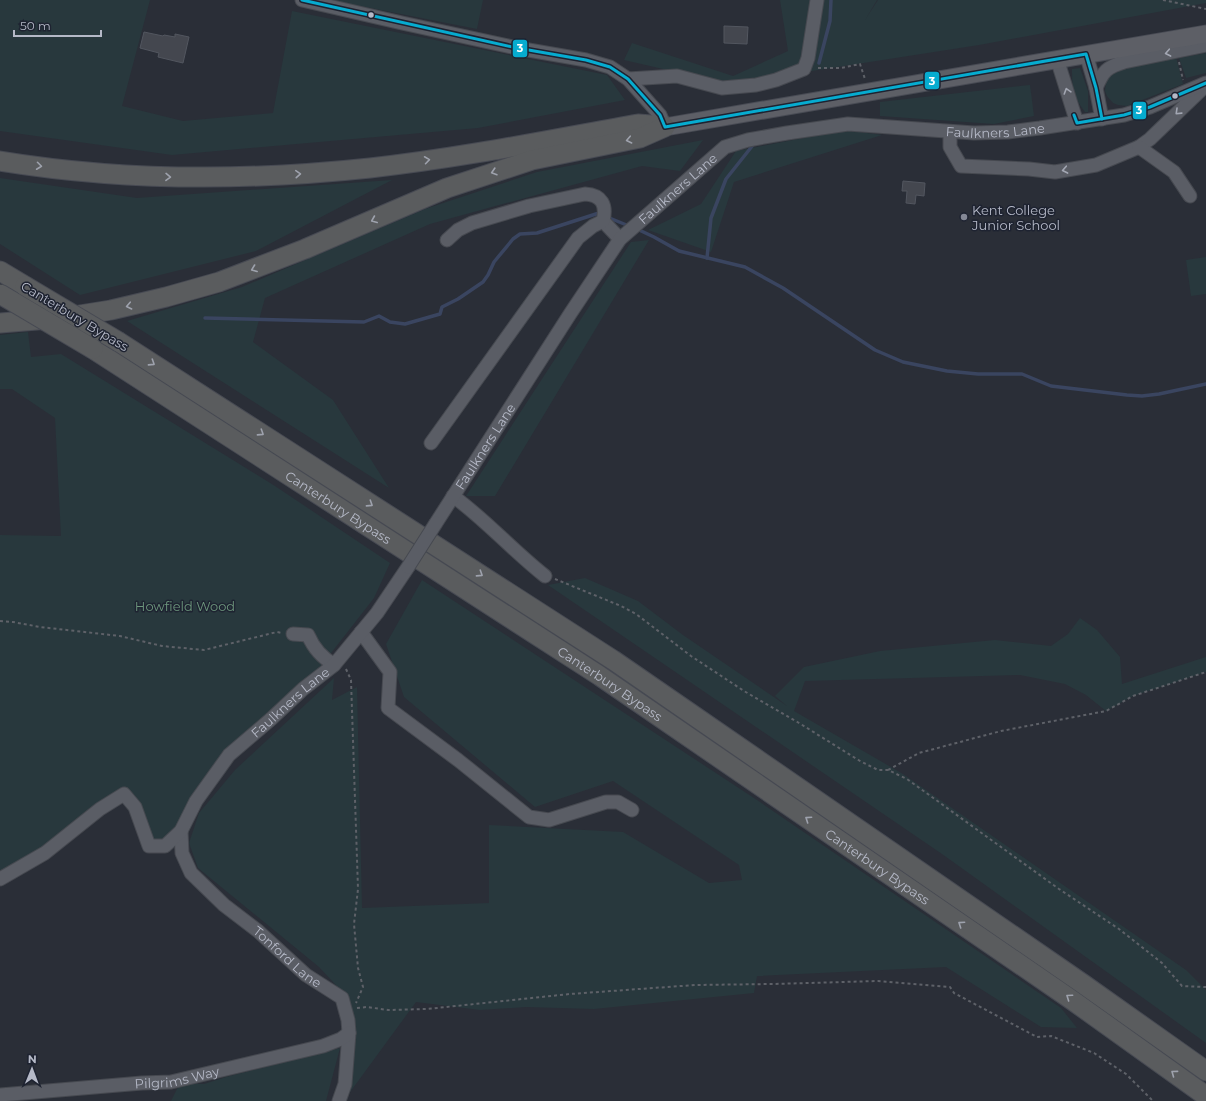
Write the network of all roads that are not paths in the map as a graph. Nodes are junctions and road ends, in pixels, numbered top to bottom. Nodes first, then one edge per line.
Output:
1 (302, 0) edge
2 (817, 0) edge
3 (1206, 34) edge
4 (1206, 45) edge
5 (1086, 54) junction
6 (1057, 59) junction
7 (628, 79) junction
8 (1206, 84) edge
9 (1096, 88) junction
10 (1102, 119) junction
11 (1077, 122) junction
12 (665, 127) junction
13 (950, 132) junction
14 (1139, 146) junction
15 (0, 161) edge
16 (1190, 196) dead end
17 (603, 218) junction
18 (623, 236) junction
19 (447, 240) dead end
20 (0, 271) edge
21 (0, 294) edge
22 (0, 323) edge
23 (431, 444) dead end
24 (453, 496) junction
25 (545, 576) road end
26 (361, 632) junction
27 (293, 634) road end
28 (334, 666) junction
29 (632, 810) dead end
30 (181, 830) junction
31 (0, 879) edge
32 (348, 1027) junction
33 (1206, 1071) edge
34 (0, 1095) edge
35 (1206, 1096) edge
36 (339, 1101) edge

1 - 7 street
2 - 7 street
3 - 5 main road
4 -> 9 street
5 - 6 main road
5 - 9 street
11 -> 6 street
6 - 12 main road
7 - 12 street
8 - 10 street, Faulkners Lane
8 -> 14 street
9 - 10 street
10 - 11 street, Faulkners Lane
11 - 13 street, Faulkners Lane
15 -> 12 highway
12 -> 22 highway
14 -> 13 street
13 - 18 street, Faulkners Lane
14 - 16 street
17 - 18 street
17 - 19 street
17 - 23 street
18 - 24 street, Faulkners Lane
20 -> 33 highway, Canterbury Bypass, bridge
35 -> 21 highway, Canterbury Bypass, bridge
24 - 25 street
24 - 26 street, Faulkners Lane, bridge
26 - 28 street, Faulkners Lane
26 - 29 street
27 - 28 street
28 - 30 street, Faulkners Lane
30 - 31 street, Faulkners Lane
30 - 32 street, Tonford Lane
32 - 34 street, Pilgrims Way
32 - 36 street, Tonford Lane

